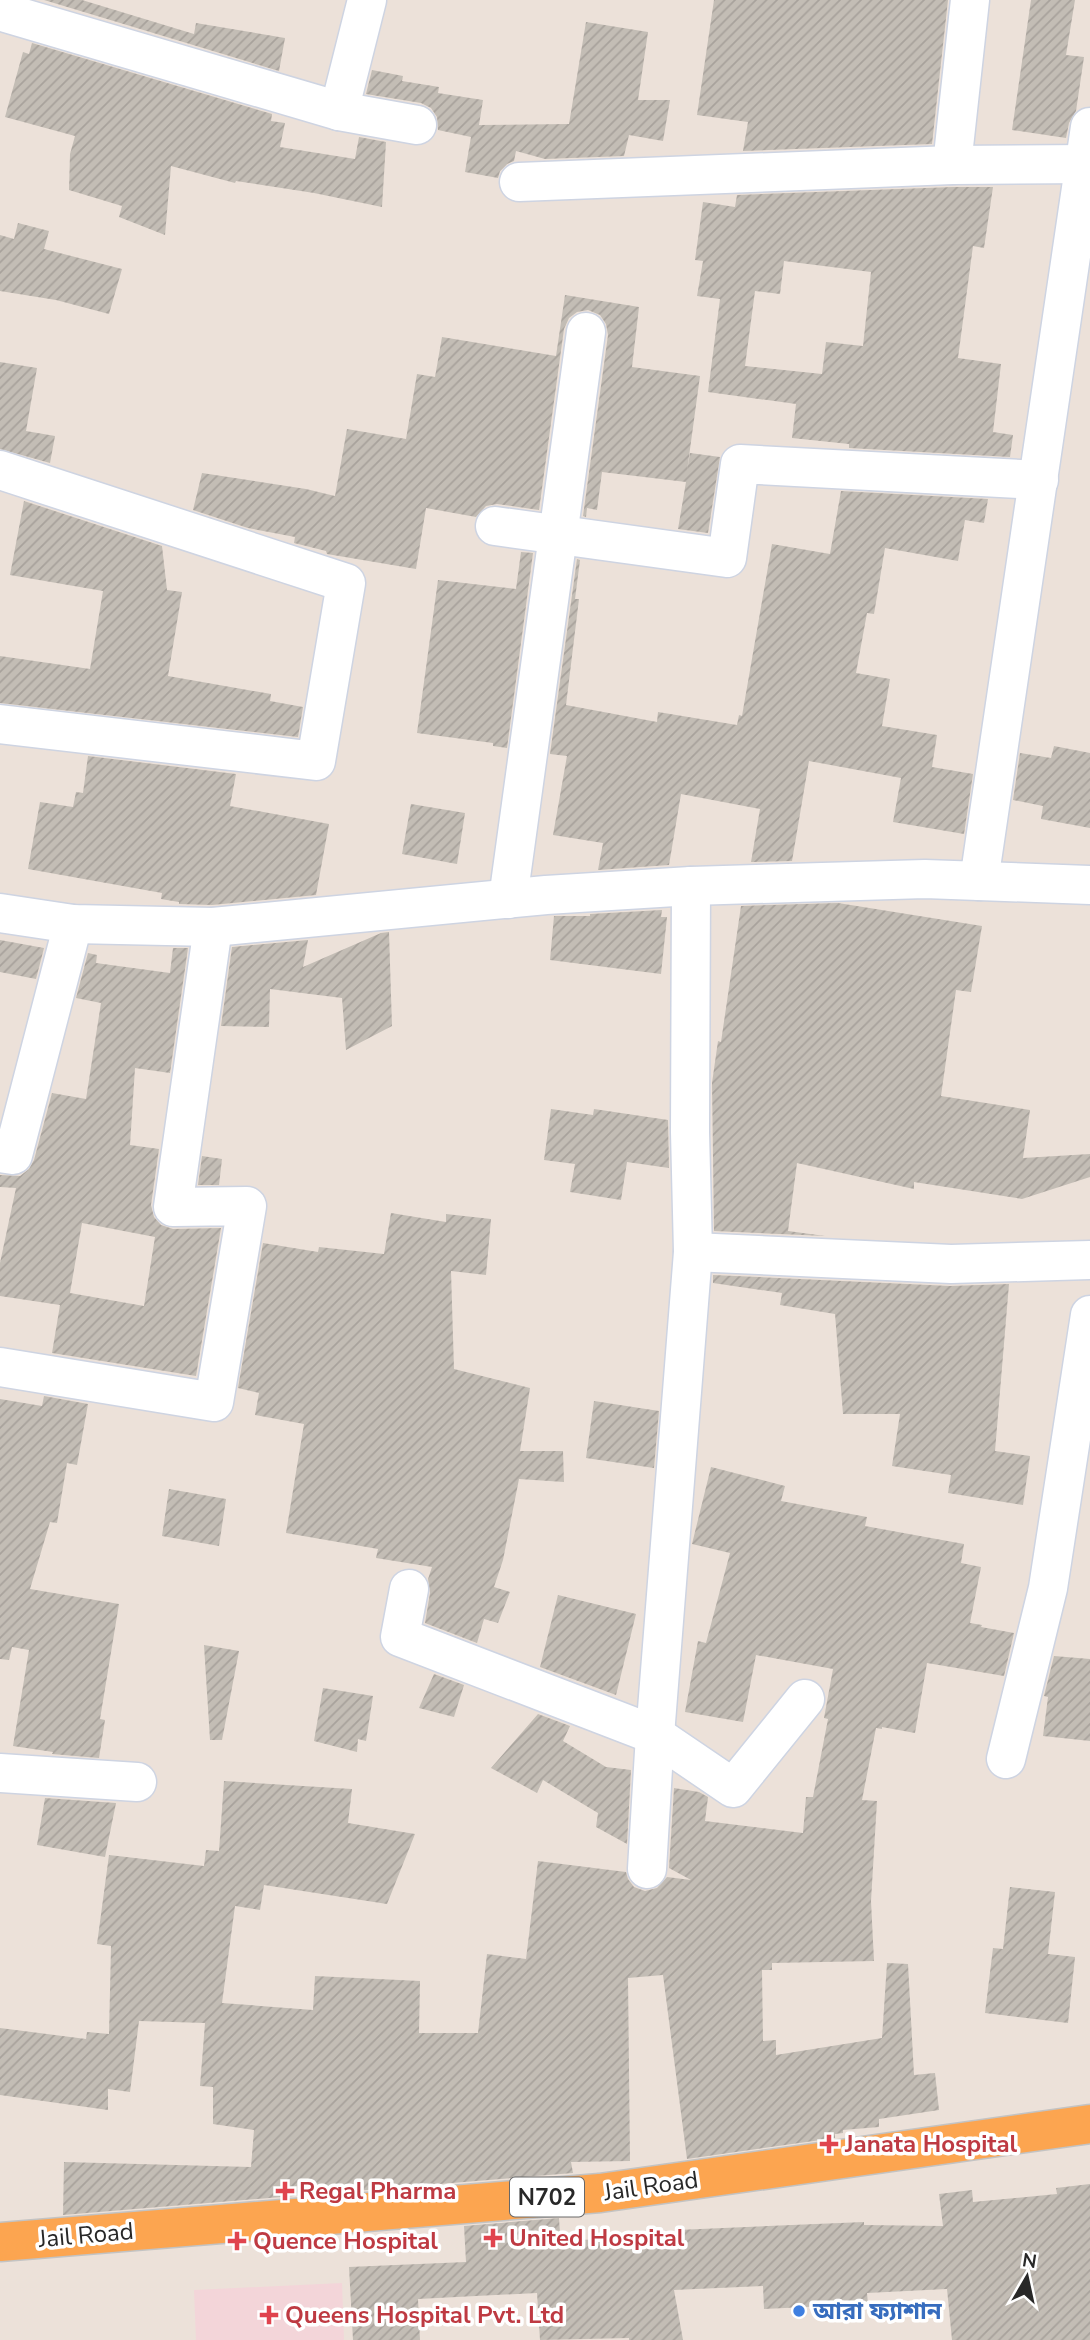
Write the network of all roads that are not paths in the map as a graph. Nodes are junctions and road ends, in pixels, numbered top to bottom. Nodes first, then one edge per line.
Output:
1 (367, 0) edge
2 (970, 0) edge
3 (4, 11) edge
4 (339, 111) junction
5 (417, 125) dead end
6 (1089, 151) edge
7 (952, 165) junction
8 (519, 182) dead end
9 (586, 332) dead end
10 (0, 470) edge
11 (1039, 480) junction
12 (495, 526) dead end
13 (558, 535) junction
14 (0, 724) edge
15 (979, 881) junction
16 (1090, 884) edge
17 (691, 886) junction
18 (508, 899) junction
19 (0, 913) edge
20 (73, 924) junction
21 (213, 927) junction
22 (0, 1153) edge
23 (693, 1252) junction
24 (1090, 1260) edge
25 (1090, 1315) edge
26 (0, 1367) edge
27 (409, 1589) dead end
28 (805, 1699) dead end
29 (655, 1735) junction
30 (1006, 1759) dead end
31 (0, 1773) edge
32 (137, 1782) dead end
33 (647, 1869) dead end
34 (1090, 2124) edge
35 (0, 2242) edge

1 - 4 street
2 - 7 street
3 - 4 street
4 - 5 street
6 - 7 street
6 - 11 street
7 - 8 street
9 - 13 street
10 - 14 street
11 - 13 street
11 - 15 street
12 - 13 street
13 - 18 street
15 - 16 street
15 - 17 street
17 - 18 street
17 - 23 street
18 - 21 street
19 - 20 street
20 - 21 street
20 - 22 street
21 - 26 street
23 - 24 street
23 - 29 street
25 - 30 street
27 - 29 street
28 - 29 street
29 - 33 street
31 - 32 street
34 - 35 highway, Jail Road / N702

